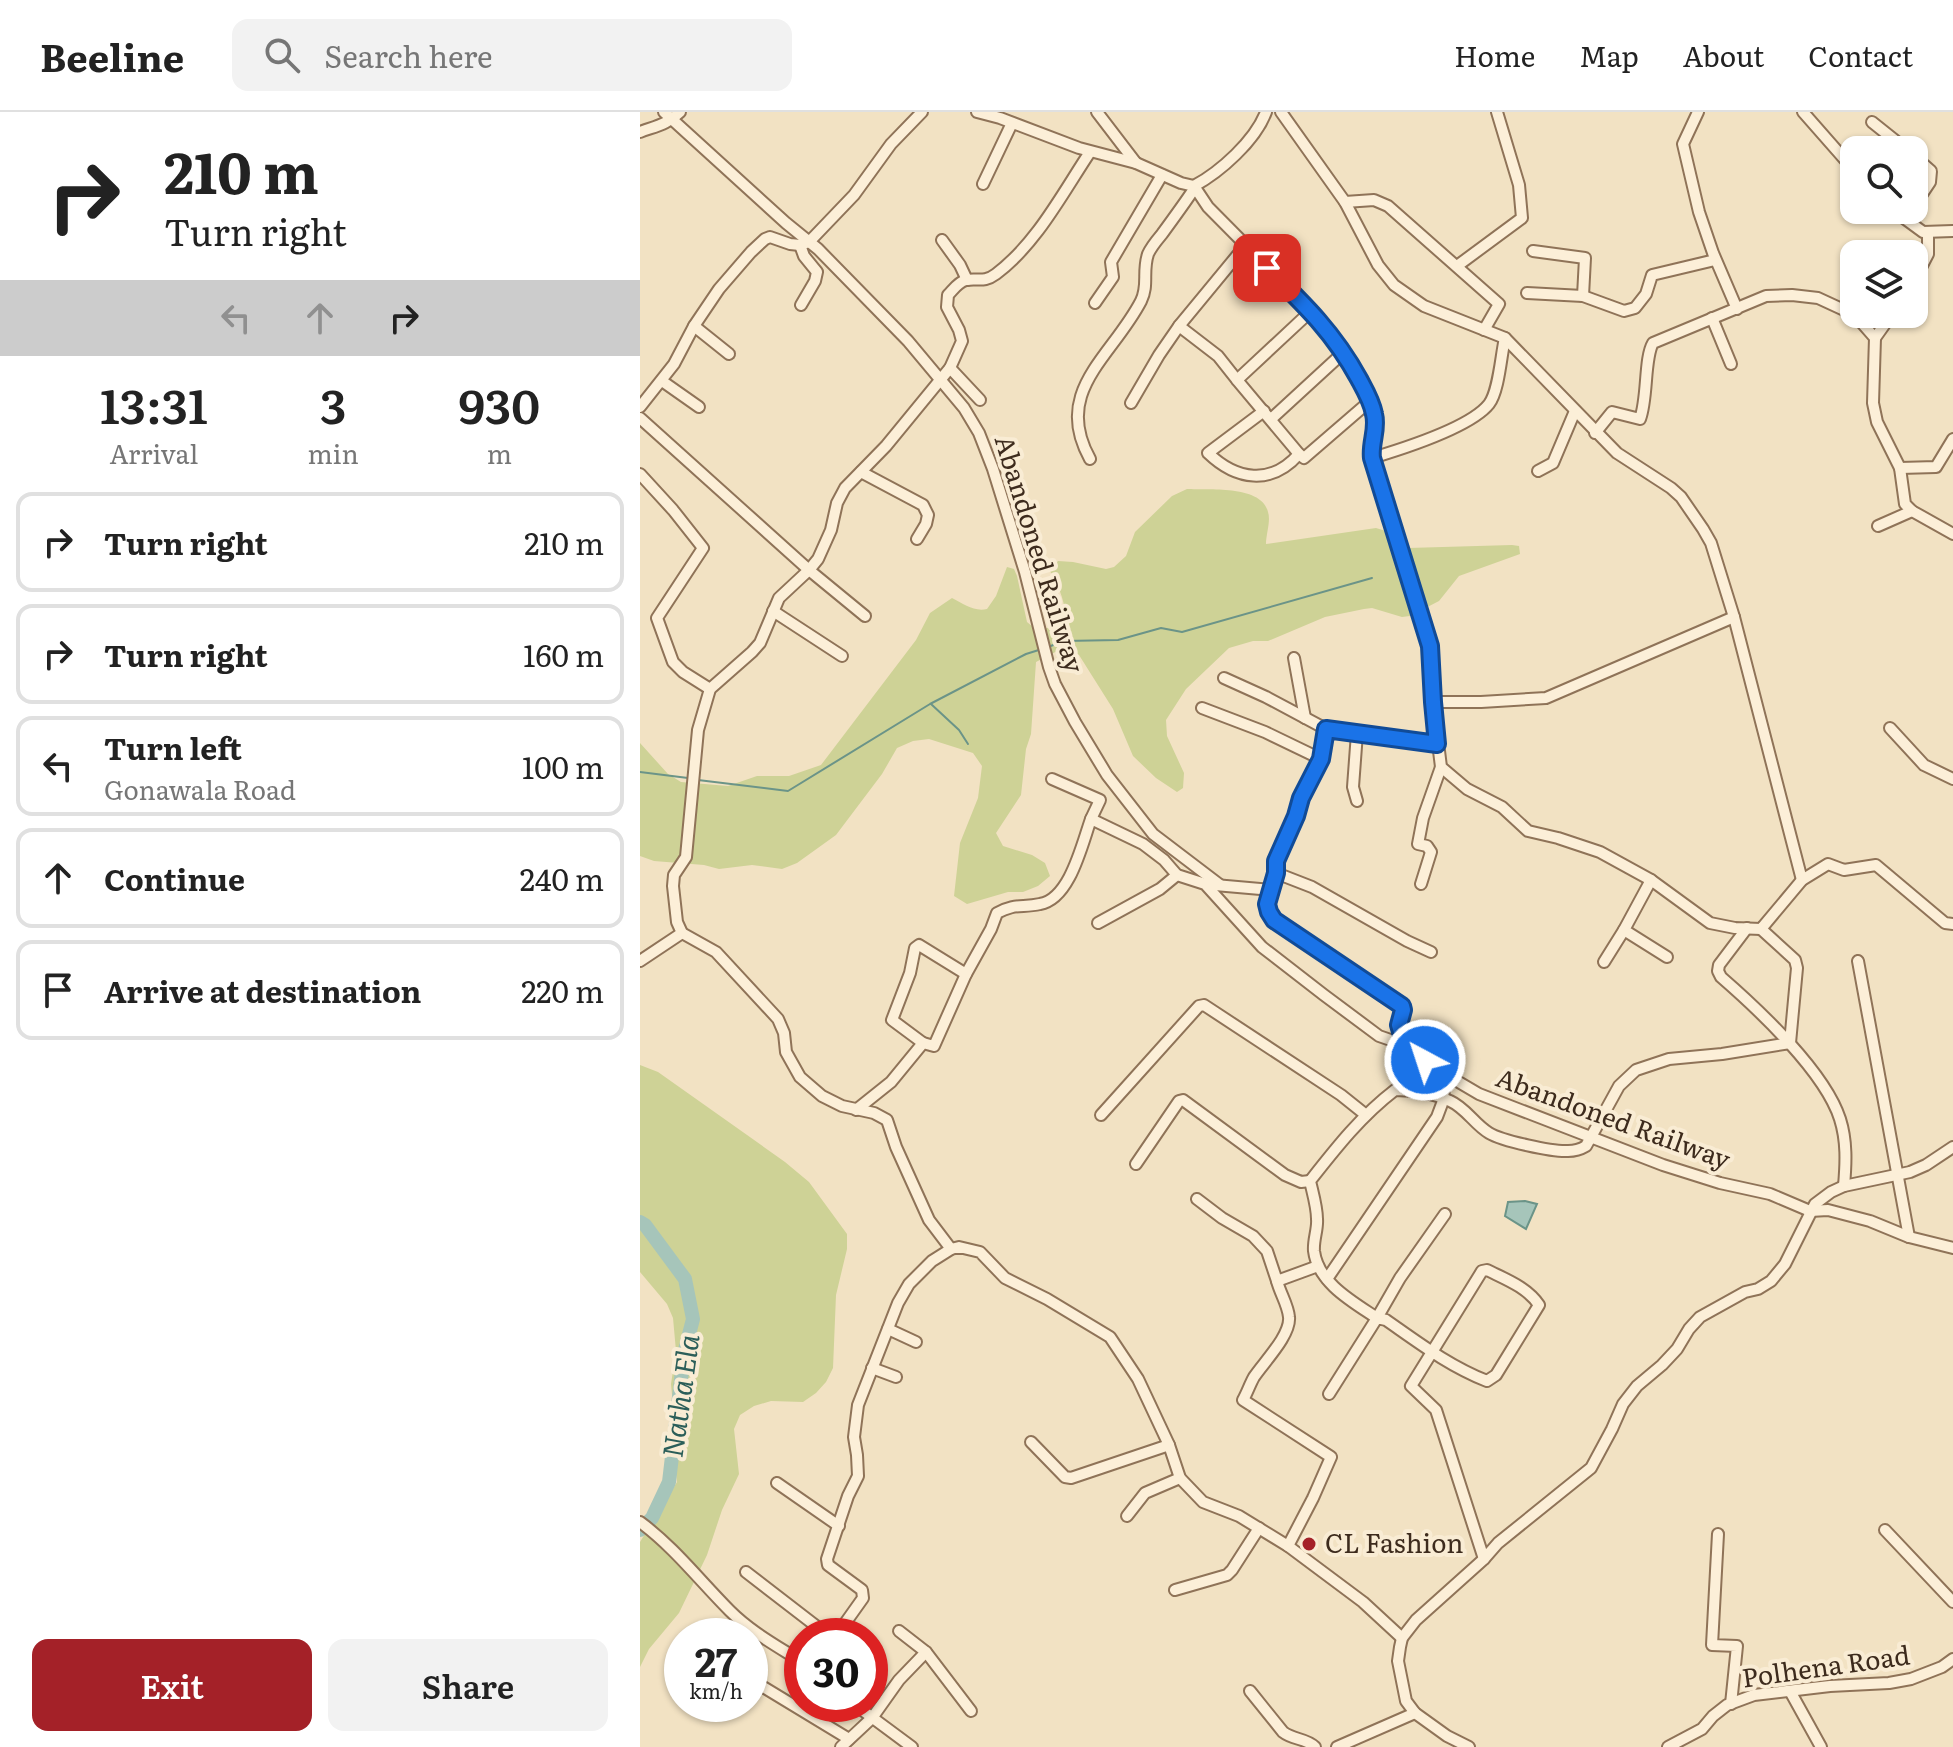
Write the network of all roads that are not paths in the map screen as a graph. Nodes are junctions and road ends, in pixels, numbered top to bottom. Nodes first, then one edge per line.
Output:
1 (922, 112) edge
2 (977, 112) edge
3 (1097, 112) edge
4 (1266, 112) edge
5 (1281, 112) edge
6 (1497, 112) edge
7 (1698, 112) edge
8 (1803, 112) edge
9 (672, 115) edge
10 (1872, 122) dead end
11 (1012, 123) junction
12 (640, 132) edge
13 (1890, 136) edge
14 (1090, 152) junction
15 (1840, 154) edge
16 (1136, 163) junction
17 (1162, 175) junction
18 (983, 184) dead end
19 (1194, 188) junction
20 (1345, 202) junction
21 (1918, 224) edge
22 (1953, 231) edge
23 (1928, 232) junction
24 (942, 240) dead end
25 (1928, 240) edge
26 (804, 244) junction
27 (1245, 246) junction
28 (1533, 251) dead end
29 (1715, 260) junction
30 (1457, 266) junction
31 (967, 280) junction
32 (1527, 293) dead end
33 (1583, 296) junction
34 (1095, 303) dead end
35 (801, 305) dead end
36 (1737, 309) junction
37 (1311, 311) junction
38 (1712, 318) junction
39 (694, 326) junction
40 (1179, 326) junction
41 (1882, 328) edge
42 (1484, 330) junction
43 (1505, 338) junction
44 (1875, 338) junction
45 (1344, 352) junction
46 (729, 354) dead end
47 (1731, 364) dead end
48 (950, 368) junction
49 (941, 380) junction
50 (1237, 380) junction
51 (662, 381) junction
52 (980, 400) dead end
53 (1370, 401) junction
54 (1131, 403) dead end
55 (640, 407) edge
56 (699, 407) dead end
57 (1575, 411) junction
58 (1267, 415) junction
59 (640, 418) edge
60 (1595, 433) junction
61 (1953, 439) edge
62 (1299, 454) junction
63 (1372, 458) junction
64 (1090, 459) dead end
65 (1900, 468) junction
66 (1538, 471) dead end
67 (861, 472) junction
68 (640, 474) edge
69 (1912, 511) junction
70 (1878, 526) dead end
71 (1953, 534) edge
72 (917, 539) dead end
73 (809, 570) junction
74 (773, 611) junction
75 (865, 616) dead end
76 (1734, 617) junction
77 (842, 656) dead end
78 (1294, 658) dead end
79 (1224, 678) dead end
80 (710, 689) junction
81 (1433, 702) junction
82 (1202, 708) dead end
83 (1305, 718) junction
84 (1890, 728) dead end
85 (1326, 729) junction
86 (1357, 733) junction
87 (1437, 744) junction
88 (1321, 759) junction
89 (1441, 767) junction
90 (1052, 779) dead end
91 (1953, 779) edge
92 (1357, 801) dead end
93 (1091, 819) junction
94 (1276, 873) junction
95 (1177, 875) junction
96 (1651, 880) junction
97 (1802, 880) junction
98 (1205, 884) junction
99 (1421, 884) dead end
100 (1220, 885) junction
101 (1272, 890) junction
102 (1098, 923) dead end
103 (1953, 924) edge
104 (1747, 928) junction
105 (1761, 929) junction
106 (1624, 930) junction
107 (682, 933) junction
108 (1431, 952) dead end
109 (1667, 957) dead end
110 (640, 961) edge
111 (1858, 961) dead end
112 (1604, 962) dead end
113 (966, 974) junction
114 (923, 1043) junction
115 (1790, 1043) junction
116 (1405, 1045) junction
117 (1445, 1074) junction
118 (1443, 1098) junction
119 (856, 1110) junction
120 (1101, 1115) dead end
121 (1366, 1115) junction
122 (1591, 1138) junction
123 (1953, 1147) edge
124 (1136, 1164) dead end
125 (1897, 1174) junction
126 (1310, 1181) junction
127 (1844, 1186) junction
128 (1197, 1199) dead end
129 (1810, 1211) junction
130 (1445, 1214) dead end
131 (1909, 1237) junction
132 (1953, 1248) edge
133 (951, 1249) junction
134 (1318, 1266) junction
135 (1327, 1279) junction
136 (1277, 1281) junction
137 (1377, 1318) junction
138 (888, 1329) junction
139 (916, 1342) dead end
140 (1431, 1351) junction
141 (872, 1368) junction
142 (896, 1377) dead end
143 (1329, 1394) dead end
144 (1031, 1442) dead end
145 (1169, 1445) junction
146 (1180, 1478) junction
147 (777, 1483) dead end
148 (1127, 1516) dead end
149 (641, 1522) edge
150 (839, 1526) junction
151 (1259, 1528) junction
152 (1885, 1530) dead end
153 (1718, 1534) dead end
154 (1288, 1546) junction
155 (1484, 1559) junction
156 (746, 1572) dead end
157 (1175, 1590) dead end
158 (1953, 1602) edge
159 (806, 1618) edge
160 (849, 1618) edge
161 (899, 1631) dead end
162 (1402, 1638) junction
163 (784, 1651) edge
164 (926, 1652) junction
165 (1953, 1659) edge
166 (768, 1690) edge
167 (1250, 1691) dead end
168 (1790, 1691) junction
169 (888, 1695) edge
170 (1731, 1704) junction
171 (971, 1711) dead end
172 (1415, 1713) junction
173 (868, 1722) edge
174 (878, 1722) edge
175 (849, 1739) junction
176 (841, 1747) edge
177 (912, 1747) edge
178 (1315, 1747) edge
179 (1337, 1747) edge
180 (1469, 1747) edge
181 (1668, 1747) edge
182 (1821, 1747) edge

1 - 26 street
2 - 11 street
3 - 16 street
4 - 19 street
5 - 20 street
6 - 30 street
7 - 29 street
8 - 15 street
9 - 12 street
9 - 26 street, Abandoned Railway
10 - 13 street
11 - 14 street
11 - 18 street
14 - 16 street
14 - 31 street
16 - 17 street
17 - 19 street
17 - 34 street
19 - 27 street
19 - 64 street
20 - 30 street
20 - 42 street
21 - 23 street
22 - 23 street
23 - 25 street
24 - 31 street
26 - 35 street
26 - 39 street
26 - 49 street, Abandoned Railway
27 - 37 street
27 - 40 street
28 - 33 street
29 - 33 street
29 - 36 street
30 - 42 street
31 - 48 street
32 - 33 street
36 - 38 street
36 - 44 street
37 - 45 street
37 - 50 street
38 - 47 street
38 - 60 street
39 - 46 street
39 - 51 street
40 - 50 street
40 - 54 street
41 - 44 street
42 - 43 street
43 - 57 street
43 - 63 street
44 - 65 street
45 - 53 street
45 - 58 street
48 - 49 street
48 - 52 street
49 - 67 street
49 - 100 street, Abandoned Railway
50 - 58 street
51 - 55 street
51 - 56 street
53 - 62 street
53 - 63 street
57 - 60 street
57 - 66 street
58 - 62 street
58 - 62 street
59 - 73 street
60 - 76 street
61 - 65 street
63 - 81 street
65 - 69 street
67 - 72 street
67 - 73 street
68 - 80 street
69 - 70 street
69 - 71 street
73 - 74 street
73 - 75 street
74 - 77 street
74 - 80 street
76 - 81 street
76 - 97 street
78 - 83 street
79 - 83 street
80 - 107 street
81 - 87 street
82 - 88 street
83 - 85 street
84 - 91 street
85 - 86 street
85 - 88 street
86 - 87 street
86 - 92 street
87 - 89 street
88 - 94 street
89 - 96 street
89 - 99 street
90 - 93 street
93 - 95 street
93 - 113 street
94 - 101 street
94 - 108 street
95 - 98 street
95 - 102 street
96 - 104 street
96 - 106 street
97 - 103 street
97 - 105 street
98 - 100 street
98 - 116 street, Abandoned Railway
100 - 101 street
101 - 116 street
104 - 105 street
104 - 115 street
105 - 115 street
106 - 109 street
106 - 112 street
107 - 110 street
107 - 119 street
111 - 125 street
113 - 114 street
113 - 114 street
114 - 119 street
115 - 122 street
115 - 127 street
116 - 117 street, Abandoned Railway
117 - 118 street
117 - 122 street, Abandoned Railway
118 - 121 street
118 - 122 street
118 - 135 street
119 - 133 street
120 - 121 street
121 - 126 street
122 - 129 street, Abandoned Railway
123 - 125 street
124 - 126 street
125 - 127 street
125 - 131 street
126 - 134 street
127 - 129 street
128 - 136 street
129 - 131 street, Abandoned Railway
129 - 155 street
130 - 137 street
131 - 132 street, Abandoned Railway
133 - 138 street
133 - 145 street
134 - 135 street
134 - 136 street
135 - 137 street
136 - 154 street
137 - 140 street
137 - 143 street
138 - 139 street
138 - 141 street
140 - 140 street
140 - 155 street
141 - 142 street
141 - 150 street
144 - 145 street
145 - 146 street
146 - 148 street
146 - 151 street
147 - 150 street
149 - 163 street
150 - 160 street
151 - 154 street
151 - 157 street
152 - 158 street
153 - 170 street
154 - 162 street
155 - 162 street
156 - 159 street
161 - 164 street
162 - 172 street
164 - 169 street
164 - 171 street
165 - 168 street, Polhena Road
166 - 175 street
167 - 178 street
168 - 170 street, Polhena Road
168 - 182 street
170 - 181 street, Polhena Road
172 - 179 street
172 - 180 street
173 - 175 street
174 - 177 street
175 - 176 street

